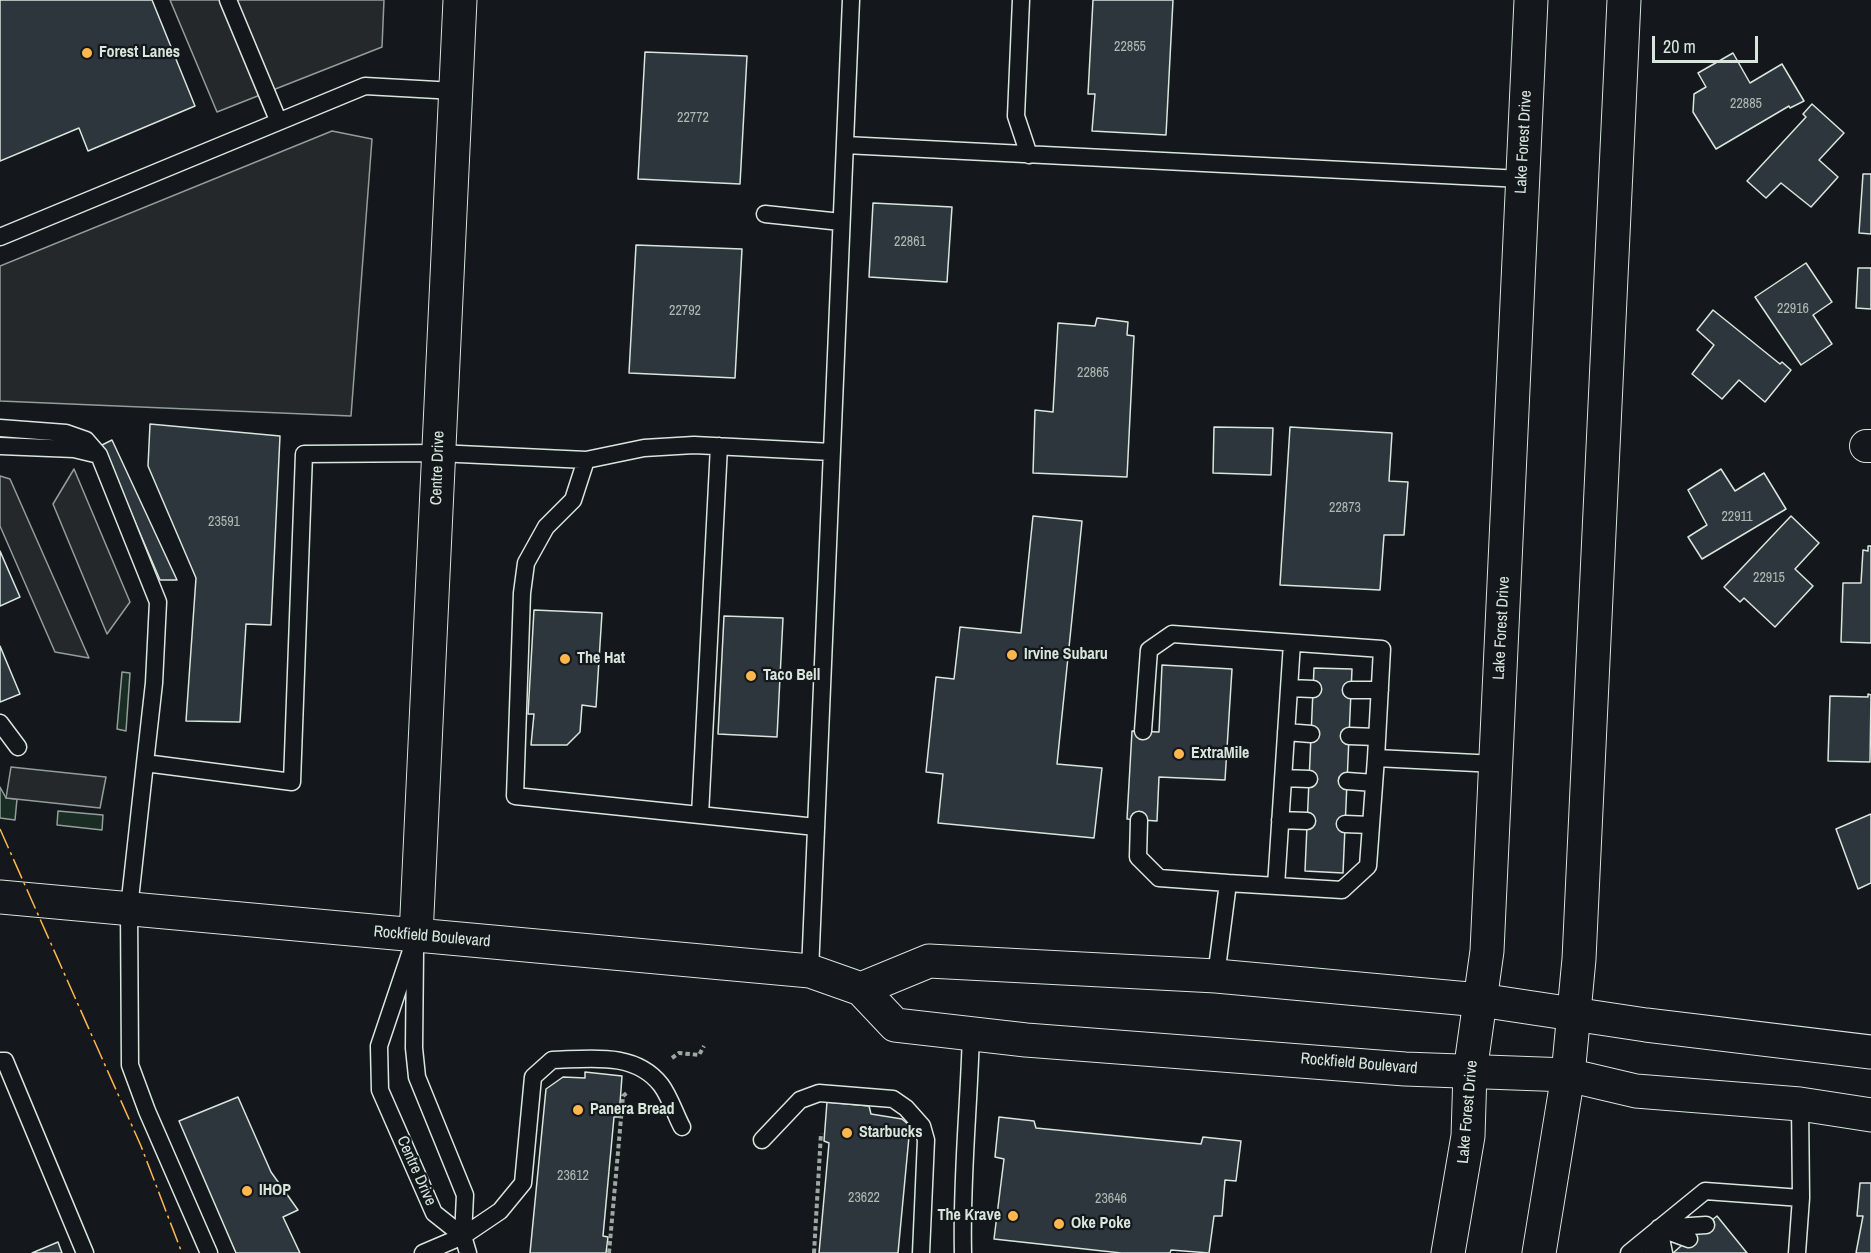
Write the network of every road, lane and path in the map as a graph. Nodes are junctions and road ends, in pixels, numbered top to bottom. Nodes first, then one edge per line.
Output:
1 (228, 0) edge
2 (460, 0) edge
3 (851, 0) edge
4 (1021, 0) edge
5 (1530, 0) edge
6 (1624, 0) edge
7 (455, 91) junction
8 (278, 120) junction
9 (845, 145) junction
10 (1029, 155) junction
11 (1522, 179) junction
12 (765, 214) dead end
13 (842, 222) junction
14 (0, 237) edge
15 (0, 429) edge
16 (0, 446) edge
17 (719, 446) junction
18 (832, 452) junction
19 (438, 453) junction
20 (99, 455) junction
21 (586, 460) junction
22 (1292, 643) junction
23 (1290, 688) junction
24 (1313, 689) dead end
25 (1351, 690) dead end
26 (1380, 690) junction
27 (0, 723) edge
28 (1143, 731) dead end
29 (1286, 732) junction
30 (1311, 734) dead end
31 (1349, 736) dead end
32 (1377, 737) junction
33 (18, 747) dead end
34 (1376, 758) junction
35 (145, 763) junction
36 (1496, 764) junction
37 (1283, 778) junction
38 (1309, 779) dead end
39 (1347, 781) dead end
40 (1374, 783) junction
41 (700, 815) junction
42 (1139, 820) dead end
43 (1280, 820) junction
44 (1307, 821) dead end
45 (1346, 824) dead end
46 (1370, 825) junction
47 (816, 827) junction
48 (1227, 883) junction
49 (1276, 886) junction
50 (0, 897) edge
51 (129, 908) junction
52 (416, 936) junction
53 (810, 971) junction
54 (1216, 976) junction
55 (861, 989) junction
56 (1480, 1000) junction
57 (1574, 1014) junction
58 (971, 1033) junction
59 (704, 1046) dead end
60 (1871, 1052) edge
61 (670, 1060) dead end
62 (0, 1061) edge
63 (1470, 1072) junction
64 (1568, 1075) junction
65 (633, 1089) dead end
66 (1800, 1104) junction
67 (1871, 1115) edge
68 (682, 1127) dead end
69 (821, 1133) dead end
70 (762, 1140) dead end
71 (1801, 1198) junction
72 (1706, 1225) dead end
73 (1659, 1228) junction
74 (463, 1236) junction
75 (1689, 1239) dead end
76 (85, 1253) edge
77 (209, 1253) edge
78 (423, 1253) edge
79 (468, 1253) edge
80 (609, 1253) edge
81 (814, 1253) edge
82 (921, 1253) edge
83 (963, 1253) edge
84 (1448, 1253) edge
85 (1539, 1253) edge
86 (1629, 1253) edge
87 (1650, 1253) edge
88 (1664, 1253) edge
89 (1797, 1253) edge

1 - 8 lane
2 - 7 main road, Centre Drive
3 - 9 lane
4 - 10 lane
5 - 11 main road, Lake Forest Drive
6 - 57 main road
7 - 8 lane
7 - 19 main road, Centre Drive
8 - 14 lane
9 - 10 lane
9 - 13 lane
10 - 11 lane
11 - 36 main road, Lake Forest Drive
12 - 13 lane
13 - 18 lane
15 - 20 lane
16 - 20 lane
17 - 18 lane
17 - 21 lane
17 - 41 lane
18 - 47 lane
19 - 21 lane
19 - 35 lane
19 - 52 main road, Centre Drive
20 - 35 lane
21 - 41 lane
22 - 23 lane
22 - 26 lane
22 - 28 lane
23 - 24 lane
23 - 29 lane
25 - 26 lane
26 - 32 lane
27 - 33 lane
29 - 30 lane
29 - 37 lane
31 - 32 lane
32 - 34 lane
34 - 36 lane
34 - 40 lane
35 - 51 lane
36 - 56 main road, Lake Forest Drive
37 - 38 lane
37 - 43 lane
39 - 40 lane
40 - 46 lane
41 - 47 lane
42 - 48 lane
43 - 44 lane
43 - 49 lane
45 - 46 lane
46 - 49 lane
47 - 53 lane
48 - 49 lane
48 - 54 lane
50 - 51 main road, Rockfield Boulevard
51 - 52 main road, Rockfield Boulevard
51 - 77 lane
52 - 53 main road, Rockfield Boulevard
52 - 74 lane, Centre Drive
52 - 74 lane, Centre Drive
53 - 55 main road, Rockfield Boulevard
54 - 55 main road
54 - 56 main road
55 - 58 main road, Rockfield Boulevard
56 - 57 main road
56 - 63 main road, Lake Forest Drive
57 - 60 main road
57 - 64 main road
58 - 63 main road, Rockfield Boulevard
58 - 83 lane
59 - 61 path
62 - 76 lane
63 - 64 main road, Rockfield Boulevard
63 - 84 main road, Lake Forest Drive
64 - 66 main road, Rockfield Boulevard
64 - 85 main road
65 - 80 path
66 - 67 main road, Rockfield Boulevard
66 - 71 lane
68 - 74 lane
69 - 81 path
70 - 82 lane
71 - 73 lane
71 - 89 lane
72 - 73 lane
73 - 75 lane
73 - 86 lane
73 - 87 lane
73 - 88 lane
74 - 78 lane
74 - 79 lane

